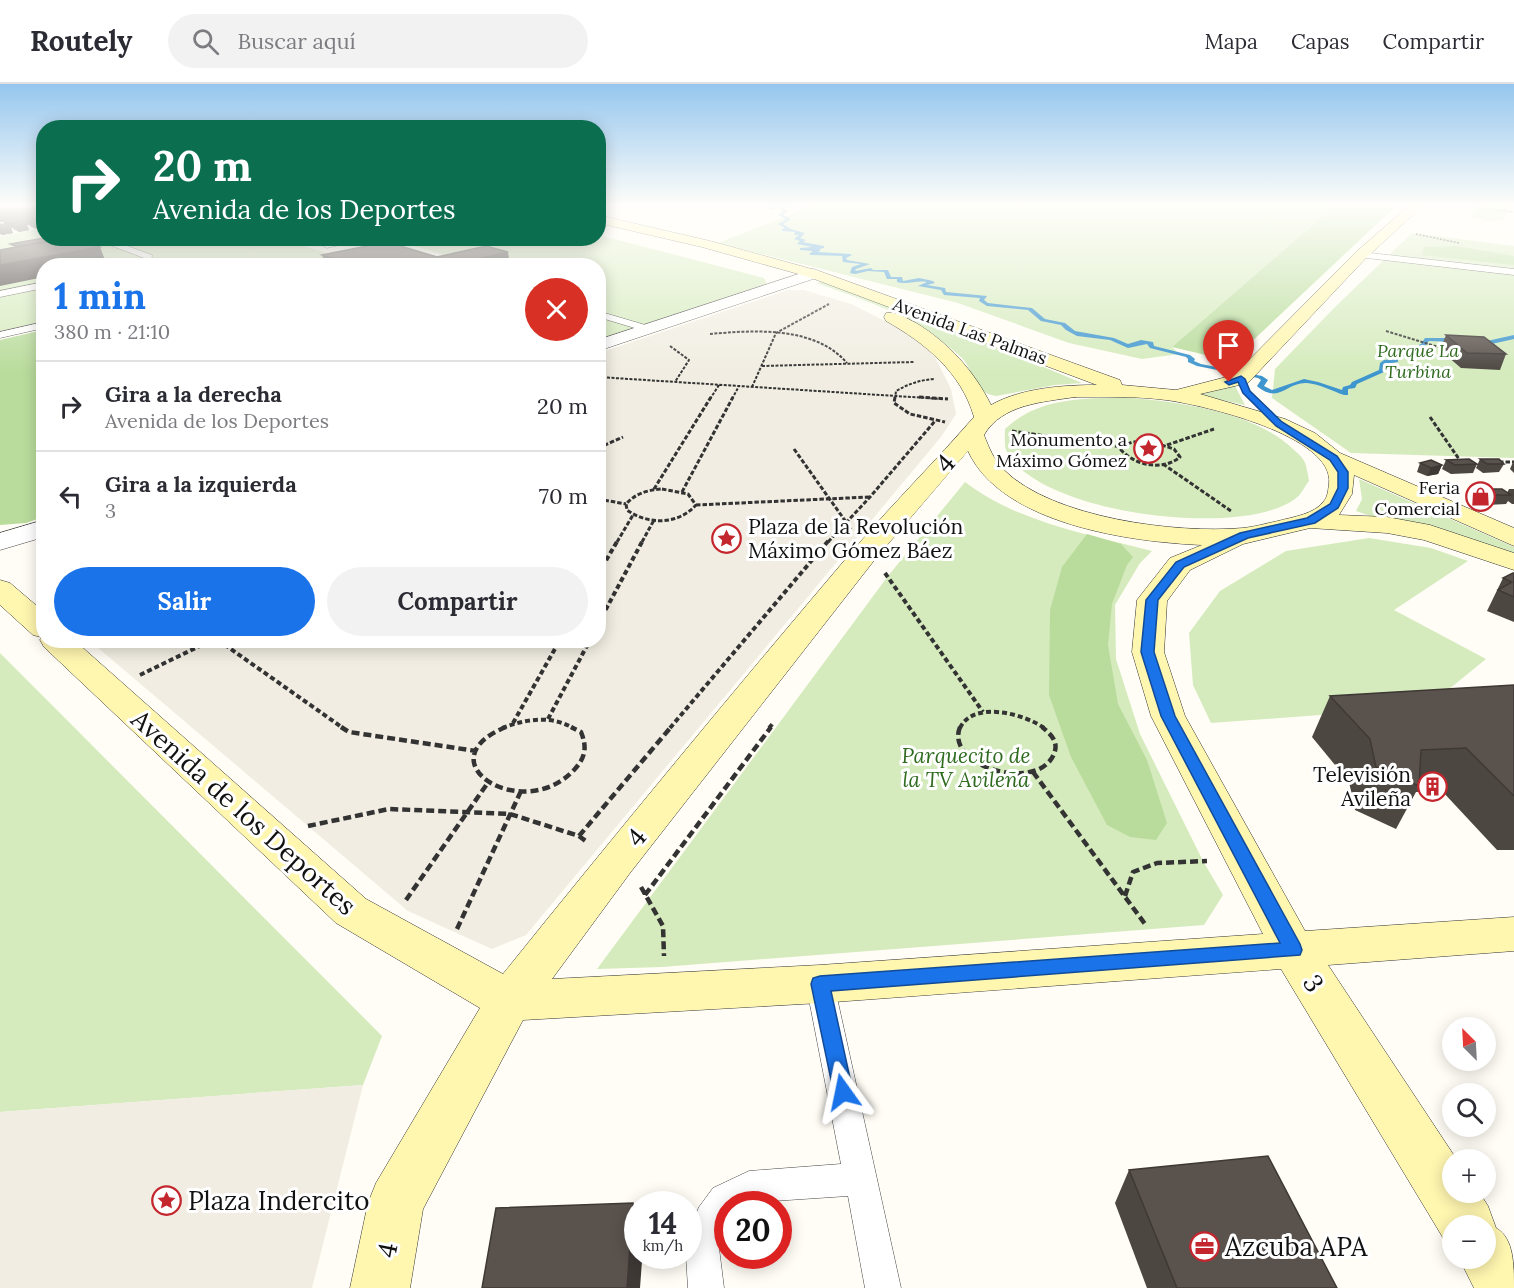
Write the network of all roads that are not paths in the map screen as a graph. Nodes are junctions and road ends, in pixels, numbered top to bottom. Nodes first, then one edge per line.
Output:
1 (727, 260) edge
2 (764, 260) edge
3 (1356, 260) edge
4 (1408, 260) edge
5 (1514, 272) edge
6 (814, 274) junction
7 (797, 280) junction
8 (13, 283) edge
9 (36, 287) edge
10 (26, 289) junction
11 (0, 294) edge
12 (606, 316) edge
13 (36, 327) edge
14 (648, 329) junction
15 (0, 335) edge
16 (606, 342) edge
17 (1246, 373) junction
18 (1131, 391) junction
19 (1166, 394) junction
20 (978, 418) junction
21 (1279, 424) junction
22 (1334, 458) junction
23 (1311, 521) junction
24 (36, 531) edge
25 (1254, 534) junction
26 (1514, 538) edge
27 (0, 542) edge
28 (1514, 562) edge
29 (0, 590) edge
30 (36, 623) edge
31 (64, 648) edge
32 (1514, 934) edge
33 (1293, 950) junction
34 (820, 984) junction
35 (509, 1001) junction
36 (860, 1179) junction
37 (1461, 1215) edge
38 (1496, 1269) edge
39 (380, 1288) edge
40 (706, 1288) edge
41 (883, 1288) edge
42 (1508, 1288) edge

1 - 7 main road, Avenida Las Palmas
2 - 6 main road, Avenida Las Palmas
3 - 17 main road
4 - 5 lane
6 - 7 street
6 - 18 main road, Avenida Las Palmas
7 - 14 street
7 - 20 main road, Avenida Las Palmas
8 - 10 lane
9 - 10 lane
10 - 11 lane
12 - 14 lane
13 - 15 lane
14 - 16 street
17 - 19 main road
17 - 21 main road
18 - 19 main road
18 - 20 main road
19 - 21 main road
20 - 25 main road, Avenida Las Palmas
20 - 35 main road, 4
21 - 22 main road
22 - 23 main road
22 - 26 main road
23 - 25 main road
23 - 28 main road
24 - 27 street
25 - 33 main road, 3
29 - 30 main road
31 - 35 main road, Avenida de los Deportes
32 - 33 main road
33 - 34 main road
33 - 37 main road, 3
34 - 35 main road
34 - 36 lane
35 - 39 main road, 4
36 - 40 lane
36 - 41 lane
38 - 42 main road

